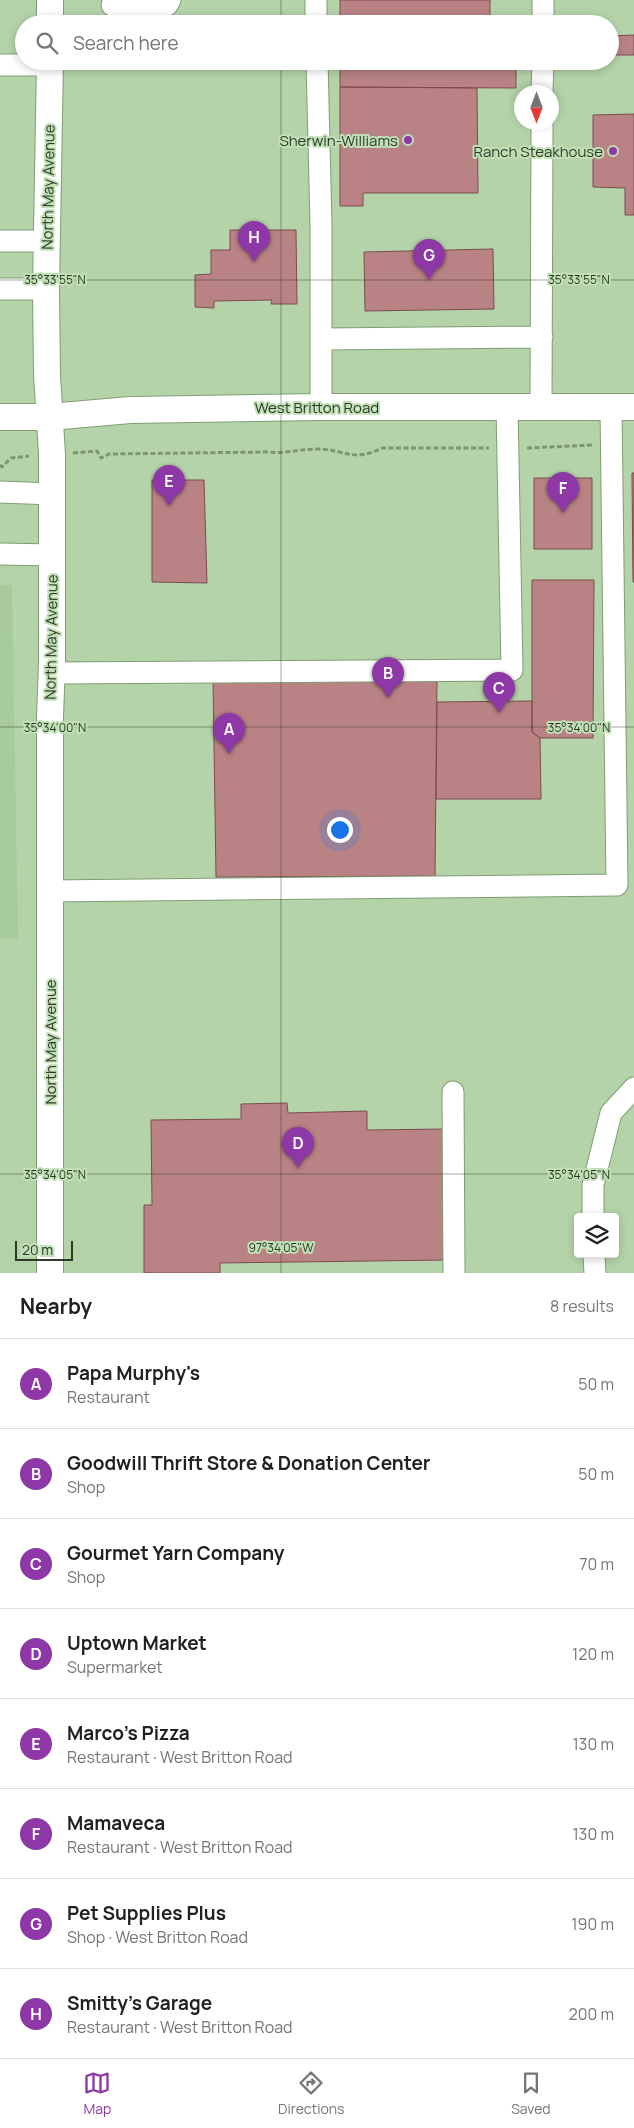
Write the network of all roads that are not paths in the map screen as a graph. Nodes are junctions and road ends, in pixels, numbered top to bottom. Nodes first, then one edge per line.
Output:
1 (50, 0) edge
2 (170, 0) edge
3 (316, 0) edge
4 (543, 0) edge
5 (112, 5) dead end
6 (50, 15) edge
7 (316, 15) edge
8 (543, 15) edge
9 (15, 64) edge
10 (0, 65) edge
11 (50, 70) edge
12 (317, 70) edge
13 (543, 70) edge
14 (542, 85) edge
15 (542, 130) edge
16 (0, 241) edge
17 (47, 241) junction
18 (0, 289) edge
19 (46, 289) junction
20 (542, 337) junction
21 (322, 339) junction
22 (321, 406) junction
23 (507, 407) junction
24 (623, 407) edge
25 (541, 408) junction
26 (0, 417) edge
27 (50, 418) junction
28 (0, 492) edge
29 (52, 494) junction
30 (0, 554) edge
31 (52, 555) junction
32 (52, 673) junction
33 (50, 891) junction
34 (634, 1088) edge
35 (453, 1092) dead end
36 (594, 1213) edge
37 (594, 1258) edge
38 (50, 1273) edge
39 (454, 1273) edge
40 (595, 1273) edge

1 - 6 main road
2 - 5 street
3 - 7 street
4 - 8 street
9 - 10 street
11 - 17 main road, North May Avenue
12 - 21 street
13 - 14 street
15 - 20 street
16 - 17 street
17 - 19 main road, North May Avenue
18 - 19 street
19 - 27 main road, North May Avenue
20 - 21 street
20 - 25 street
21 - 22 street
22 - 23 main road, West Britton Road
22 - 27 main road, West Britton Road
23 - 25 main road, West Britton Road
23 - 32 street
24 - 25 main road, West Britton Road
24 - 33 street
26 - 27 main road, West Britton Road
27 - 29 main road, North May Avenue
28 - 29 street
29 - 31 main road, North May Avenue
30 - 31 street
31 - 32 main road, North May Avenue
32 - 33 main road, North May Avenue
33 - 38 main road, North May Avenue
34 - 36 street
35 - 39 street
37 - 40 street

